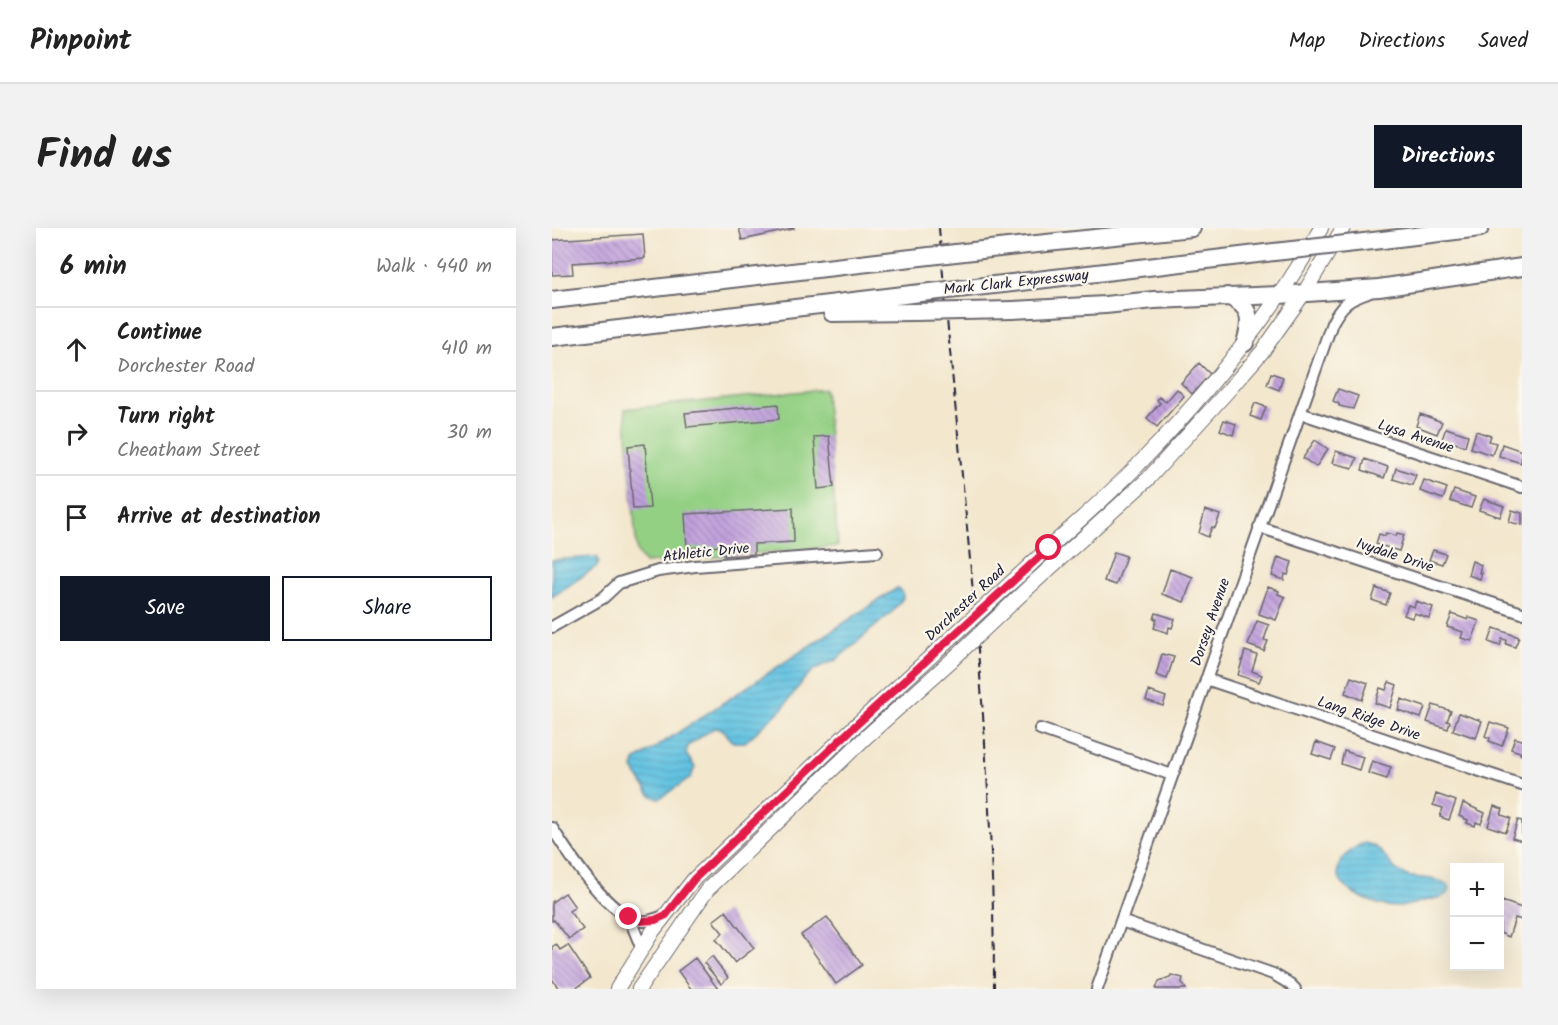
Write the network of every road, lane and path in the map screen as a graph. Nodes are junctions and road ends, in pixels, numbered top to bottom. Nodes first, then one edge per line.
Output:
1 (1102, 228) edge
2 (1192, 228) edge
3 (1321, 228) edge
4 (1343, 228) edge
5 (1480, 228) edge
6 (1008, 247) junction
7 (1522, 267) edge
8 (1379, 288) junction
9 (1304, 293) junction
10 (1279, 295) junction
11 (1226, 296) junction
12 (552, 298) edge
13 (762, 313) junction
14 (554, 337) edge
15 (1245, 344) junction
16 (1300, 413) junction
17 (1522, 487) edge
18 (1259, 526) junction
19 (877, 552) dead end
20 (1522, 613) edge
21 (552, 627) edge
22 (1206, 680) junction
23 (1040, 729) dead end
24 (1172, 776) junction
25 (1522, 785) edge
26 (552, 828) edge
27 (666, 915) junction
28 (629, 917) junction
29 (1121, 921) junction
30 (642, 949) junction
31 (617, 989) edge
32 (639, 989) edge
33 (1097, 989) edge
34 (1294, 989) edge

1 - 6 highway
2 - 6 highway
3 - 10 main road, Dorchester Road
4 - 9 main road
5 - 13 highway, Mark Clark Expressway, bridge
6 - 12 highway, bridge
7 - 8 highway
8 - 9 highway
8 - 16 street, Dorsey Avenue
9 - 10 highway
9 - 32 main road, bridge
10 - 11 highway
10 - 15 main road, Dorchester Road
11 - 13 highway, bridge
11 - 15 highway
13 - 14 highway, Mark Clark Expressway
15 - 27 main road, Dorchester Road, bridge
16 - 17 street, Lysa Avenue
16 - 18 street, Dorsey Avenue
18 - 20 street, Ivydale Drive
18 - 22 street, Dorsey Avenue
19 - 21 street, Athletic Drive
22 - 24 street, Dorsey Avenue
22 - 25 street, Lang Ridge Drive
23 - 24 street
24 - 29 street, Dorsey Avenue
26 - 28 street
27 - 28 street
27 - 30 main road, Dorchester Road
28 - 30 street
29 - 33 street, Dorsey Avenue
29 - 34 street
30 - 31 main road, Dorchester Road

